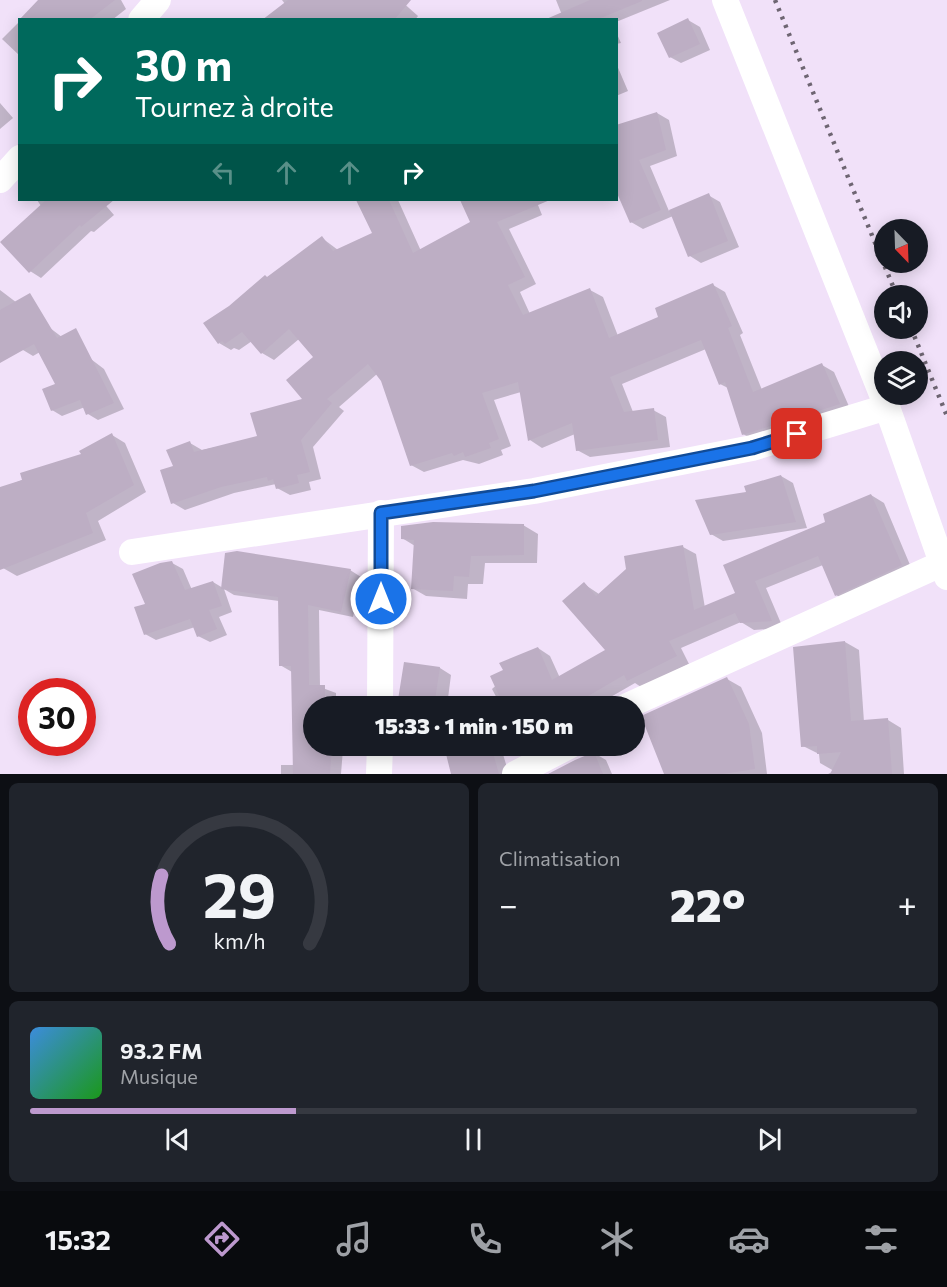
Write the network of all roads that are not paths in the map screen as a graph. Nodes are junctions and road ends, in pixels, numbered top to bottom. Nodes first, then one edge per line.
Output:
1 (158, 0) edge
2 (725, 0) edge
3 (143, 18) edge
4 (18, 160) edge
5 (0, 180) edge
6 (887, 407) junction
7 (381, 513) junction
8 (132, 552) dead end
9 (945, 570) edge
10 (380, 696) edge
11 (645, 698) edge
12 (380, 756) edge
13 (549, 756) edge
14 (379, 774) edge
15 (514, 774) edge

1 - 3 street
2 - 6 street
4 - 5 street
6 - 7 street
6 - 9 street
7 - 8 street
7 - 10 street
9 - 11 street
12 - 14 street
13 - 15 street

